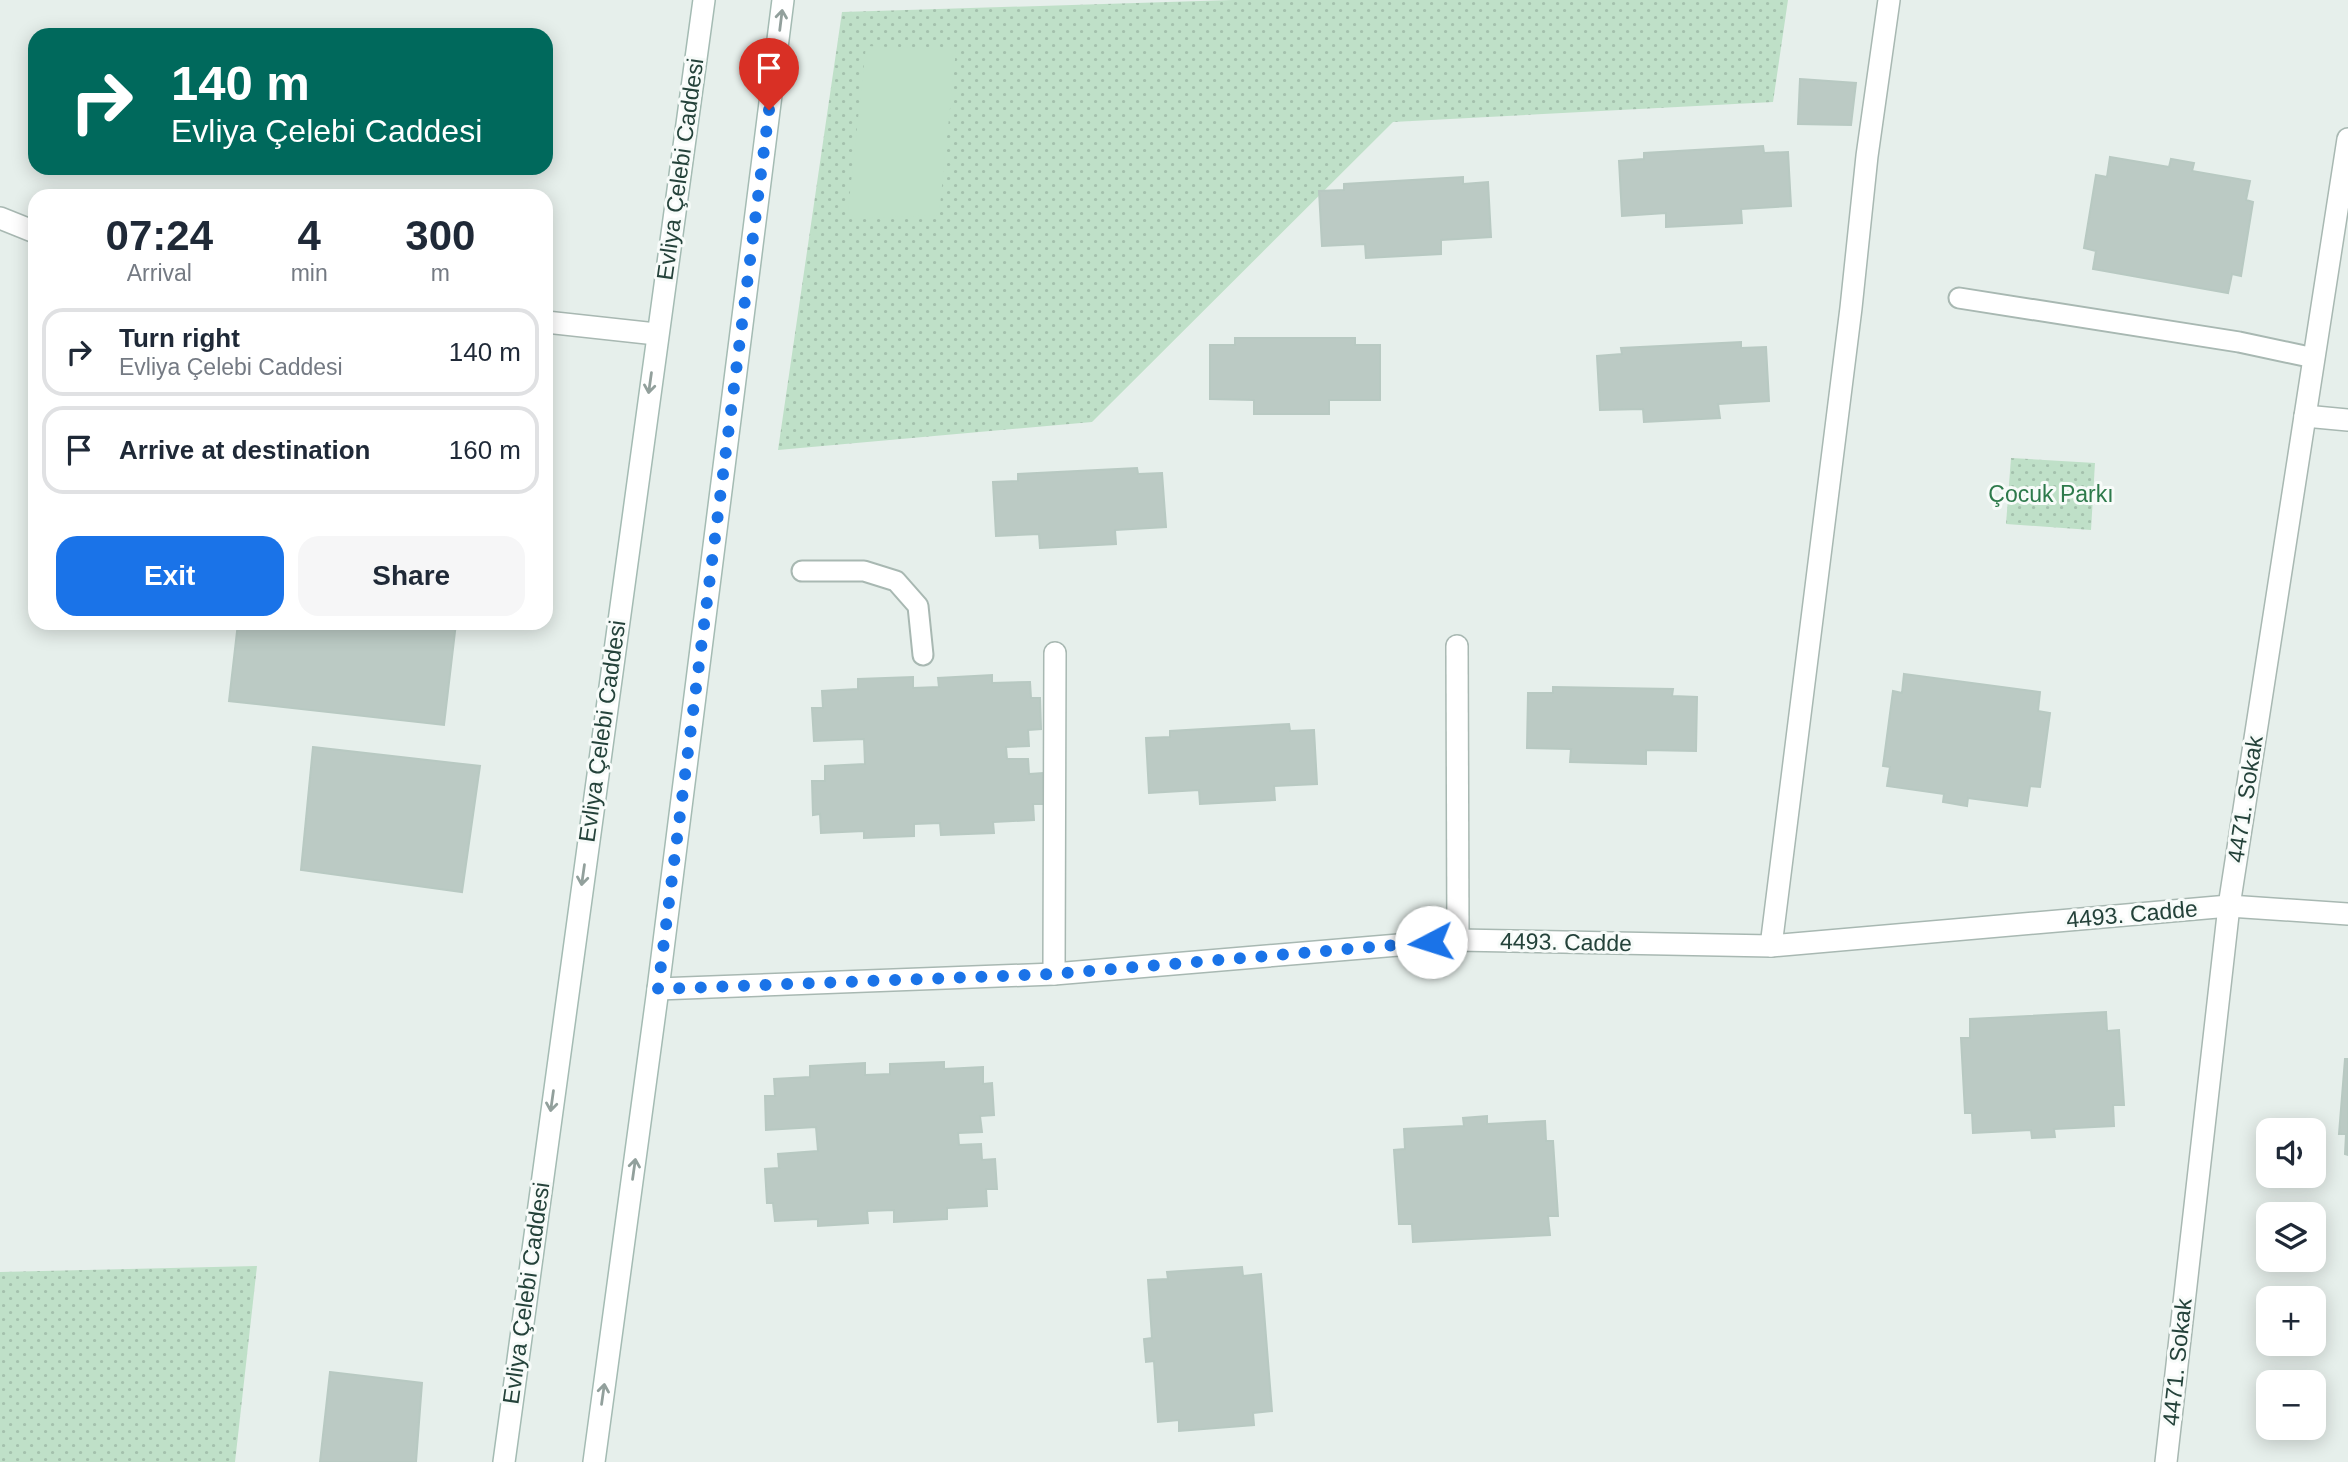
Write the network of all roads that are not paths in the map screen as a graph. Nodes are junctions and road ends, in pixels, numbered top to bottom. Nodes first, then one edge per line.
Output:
1 (704, 0) edge
2 (783, 0) edge
3 (1889, 0) edge
4 (2348, 139) edge
5 (0, 218) edge
6 (28, 229) edge
7 (1959, 298) dead end
8 (553, 324) edge
9 (656, 334) junction
10 (2314, 358) junction
11 (2305, 416) junction
12 (2348, 420) edge
13 (802, 571) dead end
14 (1457, 646) dead end
15 (1055, 653) dead end
16 (923, 655) dead end
17 (2229, 906) junction
18 (2348, 914) edge
19 (1458, 940) junction
20 (1771, 946) junction
21 (1054, 974) junction
22 (658, 989) junction
23 (504, 1462) edge
24 (594, 1462) edge
25 (2166, 1462) edge

1 - 9 street, Evliya Çelebi Caddesi
22 -> 2 street
3 - 20 street
4 - 10 street, 4471. Sokak
5 - 6 street
7 - 10 lane
8 - 9 street
9 -> 23 street, Evliya Çelebi Caddesi
10 - 11 street, 4471. Sokak
11 - 12 street
11 - 17 street, 4471. Sokak
13 - 16 lane
14 - 19 street
15 - 21 street
17 - 18 street, 4493. Cadde
17 - 20 street, 4493. Cadde
17 - 25 street, 4471. Sokak
19 - 20 street, 4493. Cadde
19 - 21 street, 4493. Cadde
21 - 22 street, 4493. Cadde
24 -> 22 street

